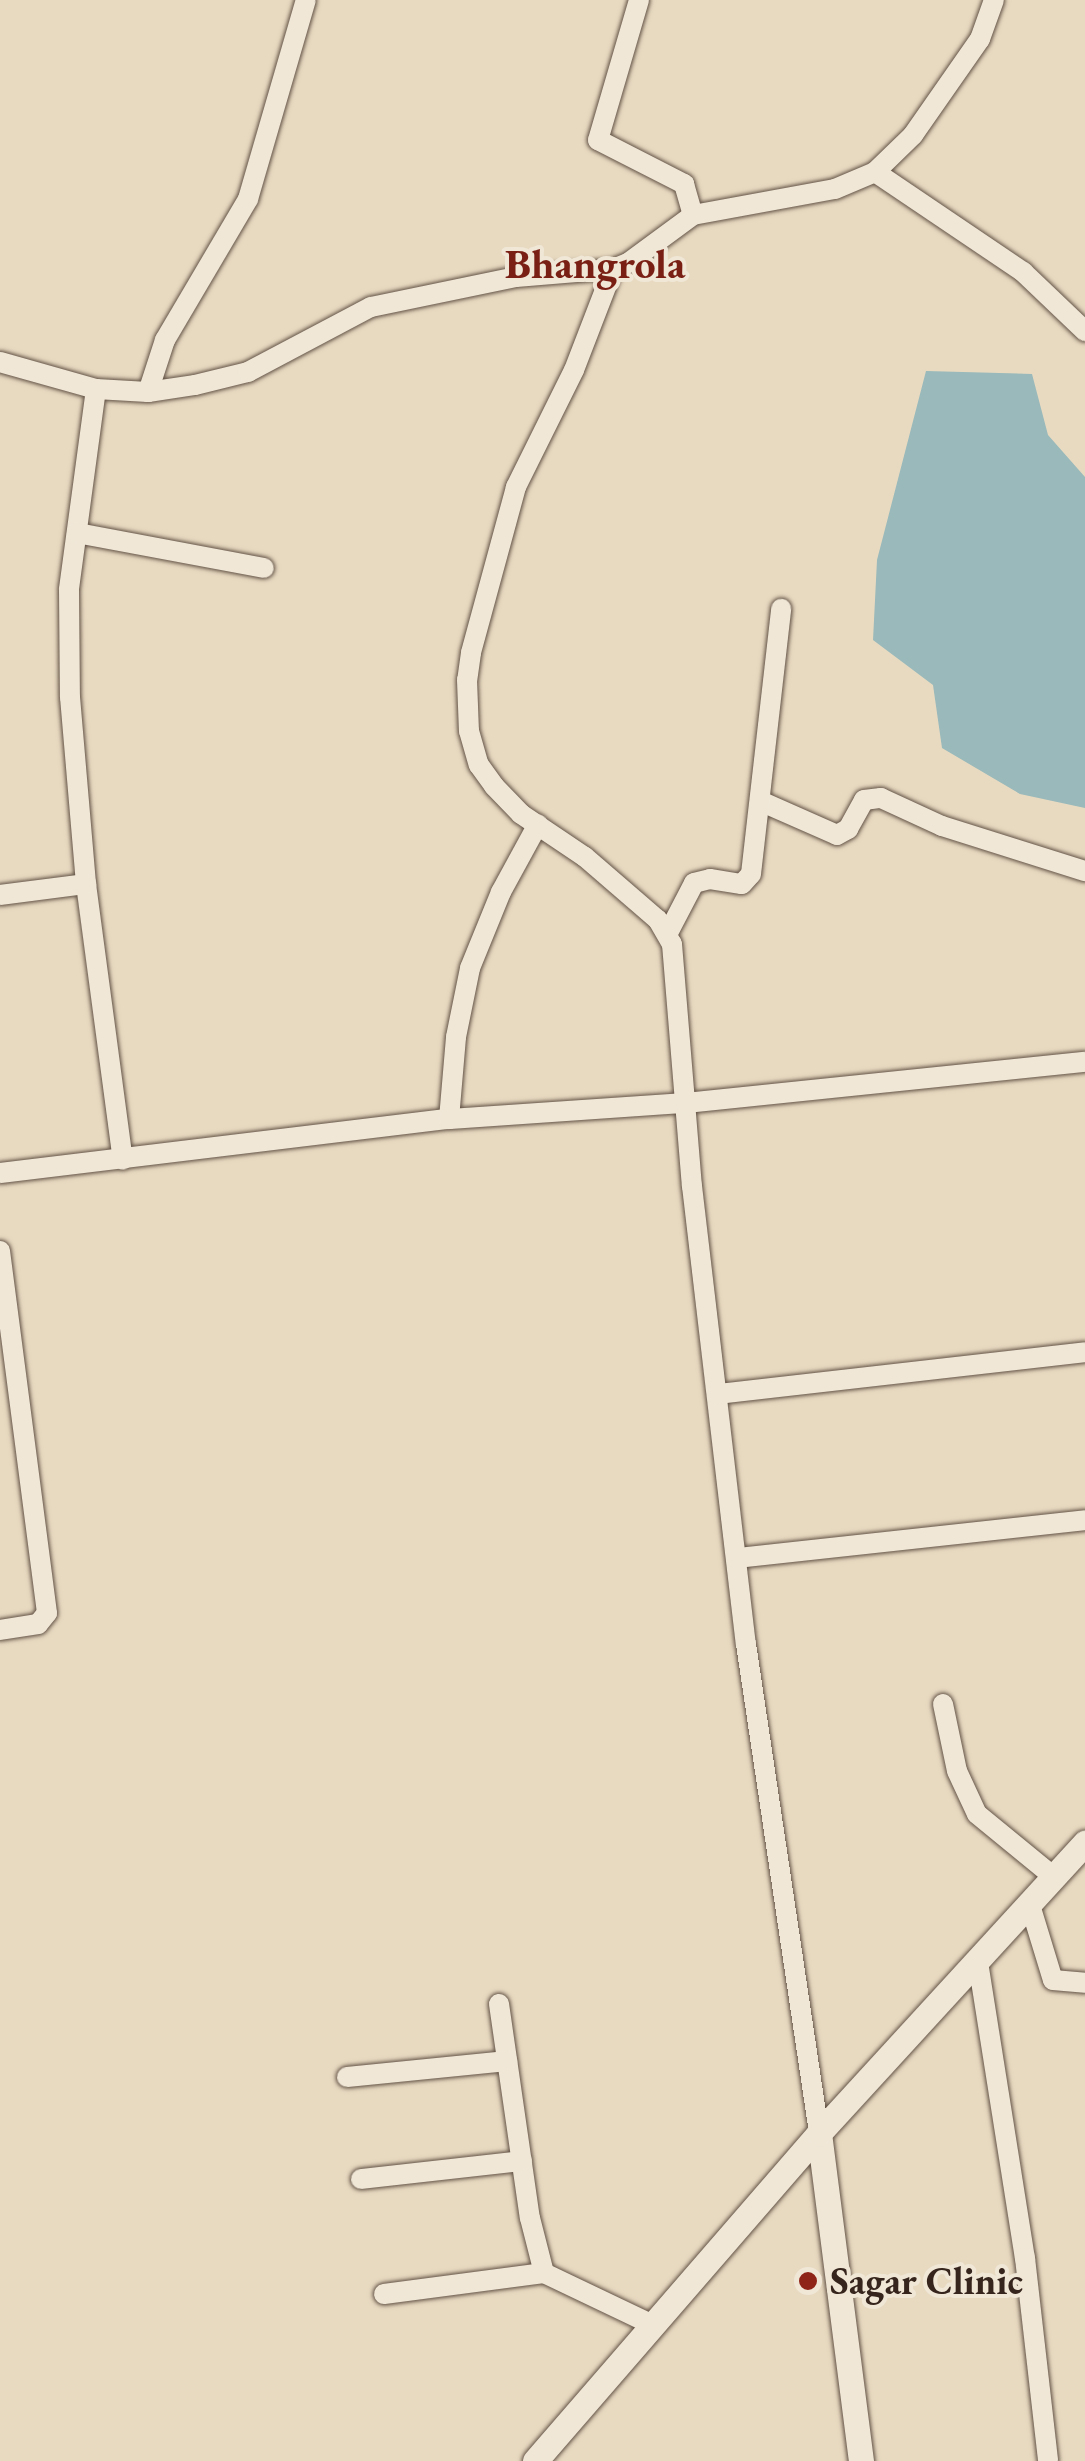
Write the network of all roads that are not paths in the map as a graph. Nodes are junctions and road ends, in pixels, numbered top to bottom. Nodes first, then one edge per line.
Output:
1 (306, 0) edge
2 (639, 0) edge
3 (994, 0) edge
4 (875, 172) junction
5 (693, 215) junction
6 (613, 269) junction
7 (1085, 331) edge
8 (0, 362) edge
9 (96, 389) junction
10 (148, 392) junction
11 (77, 534) junction
12 (264, 568) dead end
13 (782, 609) dead end
14 (760, 801) junction
15 (538, 824) junction
16 (1085, 871) edge
17 (86, 884) junction
18 (0, 895) edge
19 (668, 933) junction
20 (1085, 1062) edge
21 (686, 1103) junction
22 (450, 1119) junction
23 (123, 1160) junction
24 (0, 1173) edge
25 (0, 1251) edge
26 (1085, 1352) edge
27 (718, 1394) junction
28 (1085, 1520) edge
29 (737, 1558) junction
30 (0, 1630) edge
31 (943, 1704) dead end
32 (1085, 1843) edge
33 (1054, 1877) junction
34 (1030, 1905) junction
35 (978, 1962) junction
36 (1085, 1983) edge
37 (499, 2004) dead end
38 (507, 2061) junction
39 (348, 2077) dead end
40 (819, 2132) junction
41 (522, 2162) junction
42 (360, 2179) dead end
43 (544, 2272) junction
44 (384, 2294) dead end
45 (651, 2324) junction
46 (535, 2461) edge
47 (860, 2461) edge
48 (1048, 2461) edge

1 - 10 street
2 - 5 street
3 - 4 street
4 - 5 street
4 - 7 street
5 - 6 street
6 - 10 street
6 - 15 street
8 - 9 street
9 - 10 street
9 - 11 street
11 - 12 street
11 - 17 street
13 - 14 street
14 - 16 street
14 - 19 street
15 - 19 street
15 - 22 street
17 - 18 street
17 - 23 street
19 - 21 street
20 - 21 street
21 - 22 street
21 - 27 street
22 - 23 street
23 - 24 street
25 - 30 street
26 - 27 street
27 - 29 street
28 - 29 street
29 - 40 street
31 - 33 street
32 - 33 street
33 - 34 street
34 - 35 street
34 - 36 street
35 - 40 street
35 - 48 street
37 - 38 street
38 - 39 street
38 - 41 street
40 - 45 street
40 - 47 street
41 - 42 street
41 - 43 street
43 - 44 street
43 - 45 street
45 - 46 street

